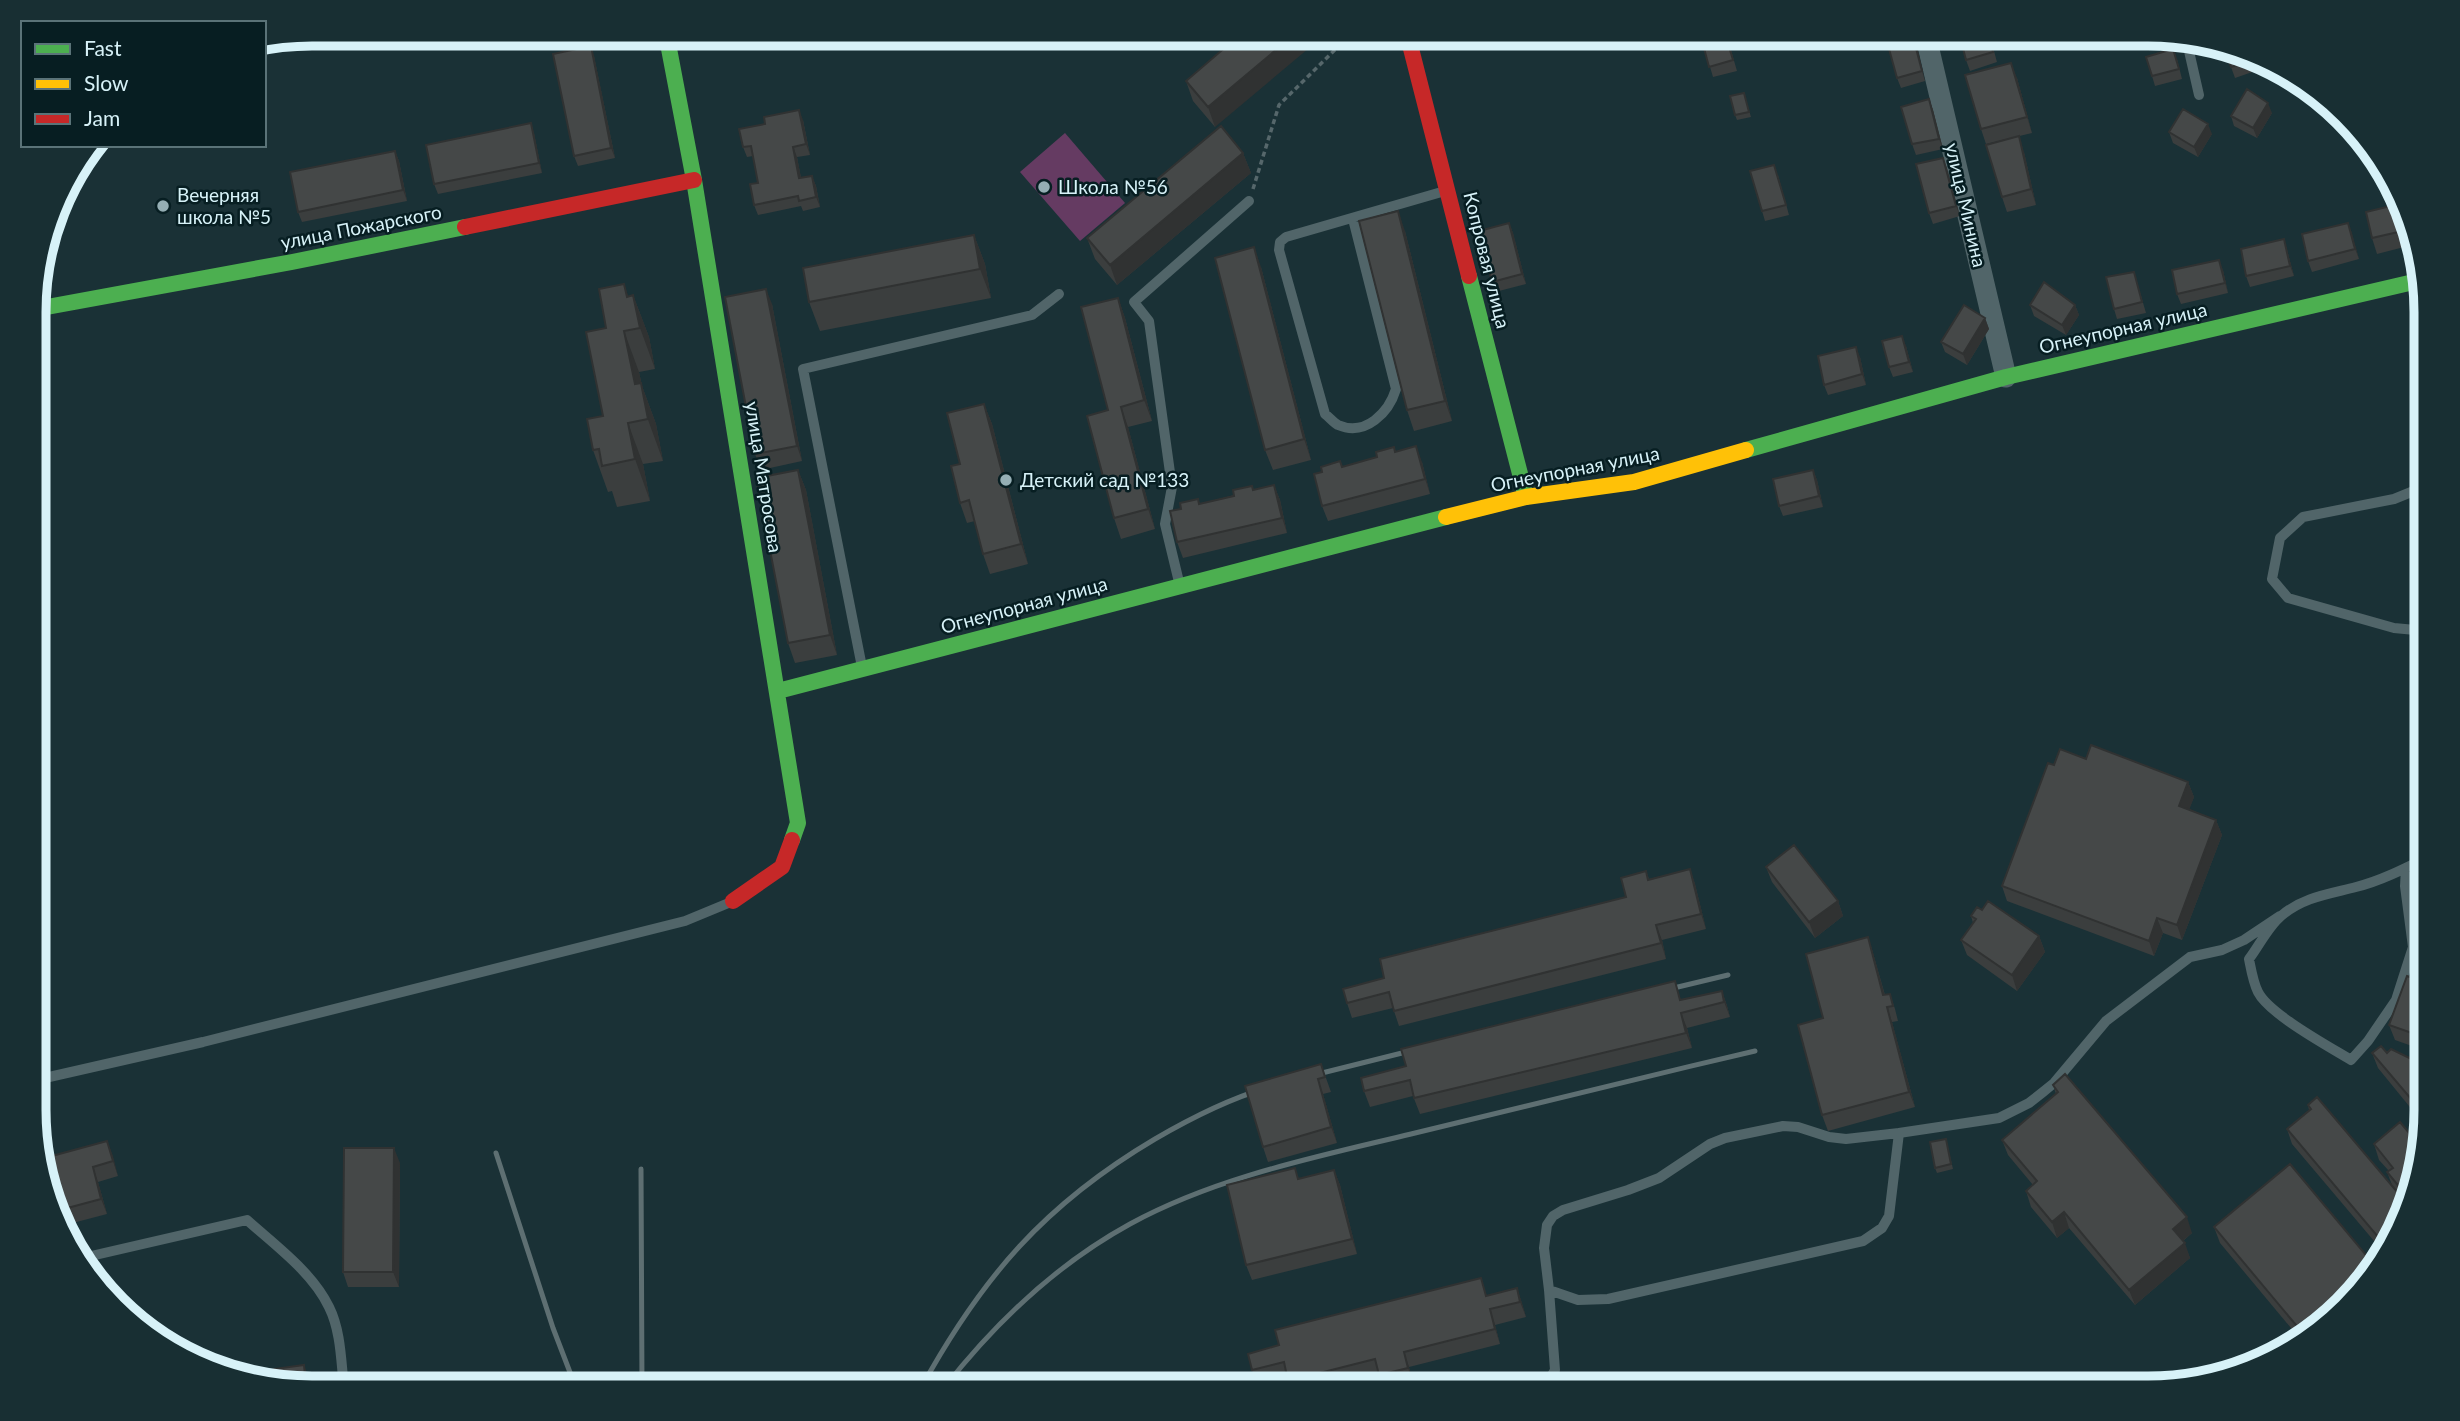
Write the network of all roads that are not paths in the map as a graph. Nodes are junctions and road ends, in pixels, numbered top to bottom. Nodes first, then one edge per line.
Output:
1 (668, 46) edge
2 (1410, 46) edge
3 (1928, 46) edge
4 (2189, 49) edge
5 (2199, 95) dead end
6 (694, 180) junction
7 (1447, 190) junction
8 (1249, 201) road end
9 (1353, 219) junction
10 (2413, 282) edge
11 (1059, 294) dead end
12 (46, 307) edge
13 (2006, 377) junction
14 (2414, 491) edge
15 (1526, 497) junction
16 (1180, 585) junction
17 (2414, 630) edge
18 (862, 669) junction
19 (778, 691) junction
20 (2414, 864) edge
21 (2406, 868) junction
22 (733, 901) joint
23 (2280, 916) junction
24 (46, 1078) edge
25 (1899, 1133) junction
26 (90, 1256) edge
27 (1549, 1290) junction
28 (343, 1376) edge
29 (1552, 1376) edge

1 - 6 street, улица Матросова
2 - 7 street, Копровая улица
3 - 13 street, улица Минина
4 - 5 lane
6 - 12 street, улица Пожарского
6 - 19 street, улица Матросова
7 - 9 lane
7 - 15 street, Копровая улица
8 - 16 lane
9 - 9 lane
10 - 13 street, Огнеупорная улица
11 - 18 lane
13 - 15 street, Огнеупорная улица
14 - 17 lane
15 - 16 street, Огнеупорная улица
16 - 18 street, Огнеупорная улица
18 - 19 street, Огнеупорная улица
19 - 22 street, улица Матросова
20 - 21 lane
21 - 23 lane
21 - 23 lane
22 - 24 lane
23 - 25 lane
25 - 27 lane
25 - 27 lane
26 - 28 lane
27 - 29 lane

